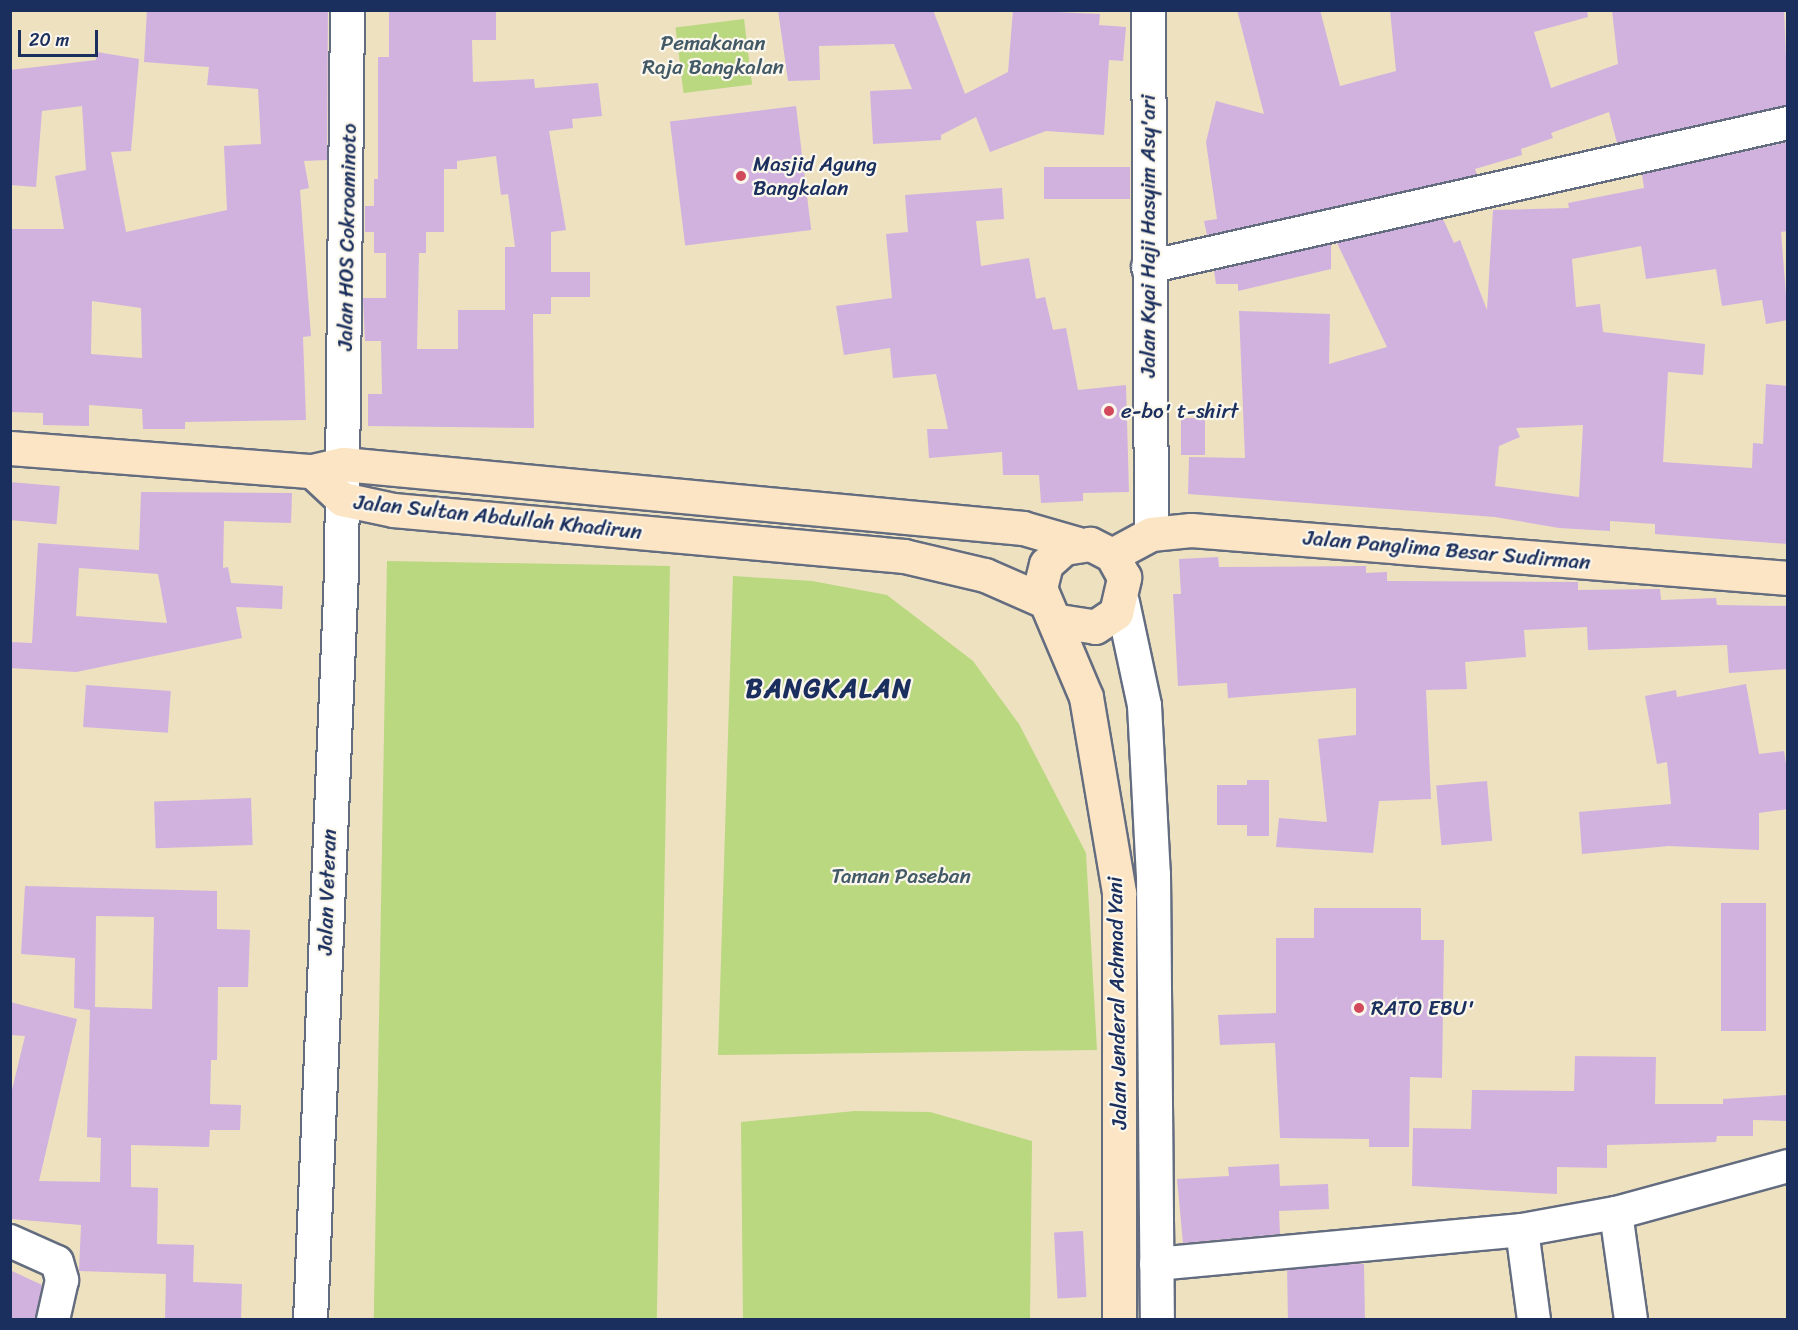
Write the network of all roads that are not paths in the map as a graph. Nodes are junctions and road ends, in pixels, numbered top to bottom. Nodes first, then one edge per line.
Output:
1 (347, 10) edge
2 (1148, 10) edge
3 (1788, 123) edge
4 (1148, 267) junction
5 (10, 448) edge
6 (343, 464) junction
7 (312, 471) junction
8 (342, 500) junction
9 (730, 501) junction
10 (1151, 534) junction
11 (726, 540) junction
12 (1078, 544) junction
13 (1112, 555) junction
14 (1788, 578) edge
15 (1122, 602) junction
16 (1051, 611) junction
17 (1788, 1166) edge
18 (1616, 1213) junction
19 (1522, 1230) junction
20 (10, 1241) edge
21 (1156, 1264) junction
22 (53, 1320) edge
23 (310, 1320) edge
24 (1119, 1320) edge
25 (1157, 1320) edge
26 (1534, 1320) edge
27 (1631, 1320) edge

1 - 6 street, Jalan HOS Cokroaminoto
2 - 4 street, Jalan Kyai Haji Hasyim Asy'ari
3 - 4 street
4 - 10 street, Jalan Kyai Haji Hasyim Asy'ari
5 - 7 main road
6 - 7 main road, Jalan Sultan Abdullah Khadirun
6 - 8 street, Jalan Veteran
6 - 9 main road, Jalan Sultan Abdullah Khadirun
7 - 8 main road, Jalan Sultan Abdullah Khadirun
8 - 11 main road, Jalan Sultan Abdullah Khadirun
8 - 23 street, Jalan Veteran
9 - 11 main road
9 - 12 main road, Jalan Sultan Abdullah Khadirun
10 - 13 main road, Jalan Panglima Besar Sudirman
10 - 14 main road, Jalan Panglima Besar Sudirman
11 - 16 main road, Jalan Sultan Abdullah Khadirun
12 - 13 main road
12 - 16 main road
13 - 15 main road
15 - 16 main road
15 - 21 street, Jalan Jenderal Achmad Yani
16 - 24 main road, Jalan Jenderal Achmad Yani
17 - 18 street
18 - 19 street
18 - 27 street
19 - 21 street
19 - 26 street
20 - 22 street
21 - 25 street, Jalan Jenderal Achmad Yani

